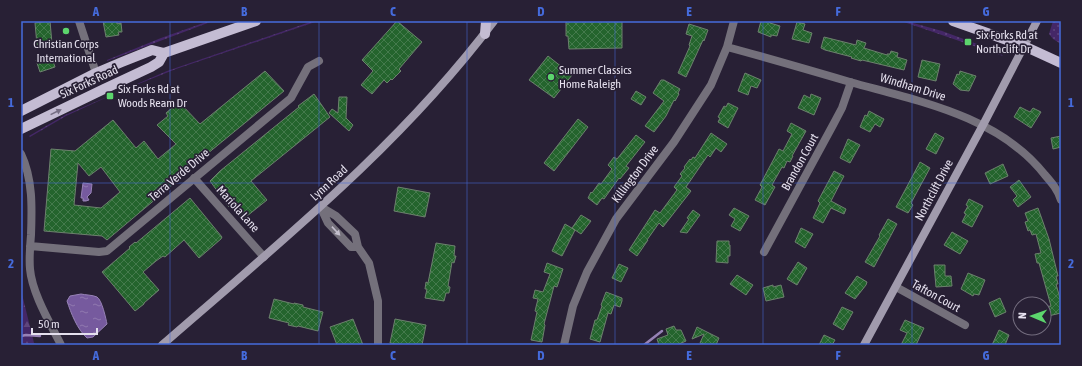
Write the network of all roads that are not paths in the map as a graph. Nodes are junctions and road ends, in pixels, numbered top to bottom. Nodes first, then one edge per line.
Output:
1 (79, 21) edge
2 (256, 21) edge
3 (486, 21) edge
4 (494, 21) edge
5 (734, 21) edge
6 (953, 21) edge
7 (1037, 21) edge
8 (485, 34) junction
9 (1024, 46) junction
10 (727, 47) junction
11 (164, 53) junction
12 (318, 62) dead end
13 (1061, 63) edge
14 (96, 73) junction
15 (851, 82) junction
16 (21, 111) edge
17 (983, 125) junction
18 (21, 129) edge
19 (21, 154) edge
20 (194, 178) junction
21 (1059, 190) edge
22 (1061, 200) edge
23 (321, 208) junction
24 (30, 246) junction
25 (358, 247) junction
26 (764, 252) dead end
27 (264, 256) junction
28 (896, 287) junction
29 (965, 325) dead end
30 (61, 345) edge
31 (162, 345) edge
32 (378, 345) edge
33 (564, 345) edge
34 (864, 345) edge

1 - 14 street
2 - 11 main road, Six Forks Road
3 - 8 main road
4 - 8 main road, Lynn Road
5 - 10 street, Killington Drive
6 - 9 main road
7 - 9 main road, Northclift Drive
8 - 23 main road, Lynn Road
9 - 13 main road
9 - 17 main road, Northclift Drive
10 - 15 street, Windham Drive
10 - 33 street, Killington Drive
11 - 14 main road, Six Forks Road
18 -> 11 main road, Six Forks Road
12 - 20 street, Terra Verde Drive
14 - 16 main road, Six Forks Road
15 - 17 street, Windham Drive
15 - 26 street, Brandon Court
17 - 21 street, Windham Drive
17 - 28 main road, Northclift Drive
19 - 24 street
20 - 24 street, Terra Verde Drive
20 - 27 street, Mariola Lane
21 - 22 street, Windham Drive
23 - 25 street
23 -> 25 street
23 - 27 main road, Lynn Road
24 - 30 street
25 - 32 street
27 - 31 main road, Lynn Road
28 - 29 street, Tafton Court
28 - 34 main road, Northclift Drive

